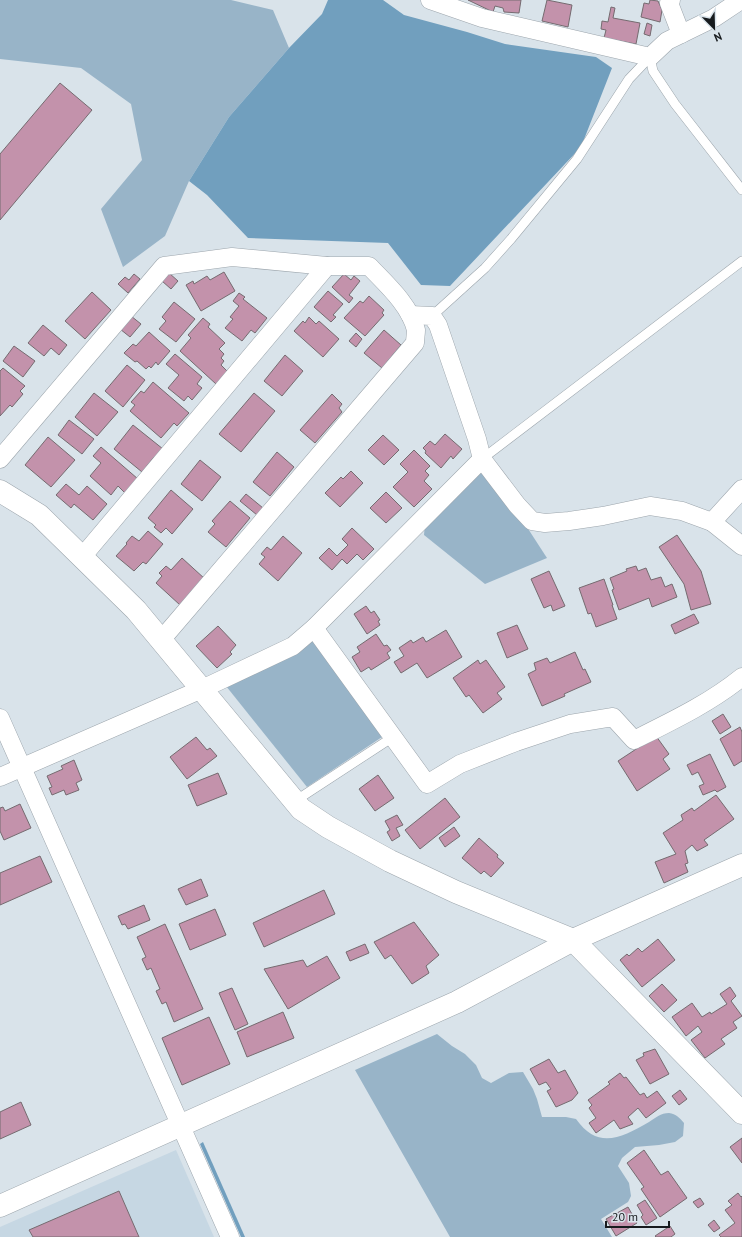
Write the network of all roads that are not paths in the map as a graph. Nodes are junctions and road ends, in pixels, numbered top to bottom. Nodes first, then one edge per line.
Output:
1 (430, 0) edge
2 (671, 0) edge
3 (741, 0) edge
4 (681, 34) junction
5 (650, 57) junction
6 (742, 190) edge
7 (742, 261) edge
8 (327, 266) junction
9 (410, 315) junction
10 (432, 316) junction
11 (0, 459) edge
12 (482, 459) junction
13 (742, 489) edge
14 (0, 491) edge
15 (712, 522) junction
16 (742, 546) edge
17 (82, 558) junction
18 (314, 628) junction
19 (162, 639) junction
20 (742, 677) edge
21 (202, 689) junction
22 (0, 718) edge
23 (393, 737) junction
24 (21, 768) junction
25 (0, 777) edge
26 (295, 801) junction
27 (742, 865) edge
28 (573, 940) junction
29 (742, 1113) edge
30 (181, 1126) junction
31 (0, 1206) edge
32 (230, 1237) edge

1 - 5 street
2 - 4 street
3 - 4 street
4 - 5 street
5 - 6 lane
5 - 10 lane
7 - 12 lane
8 - 9 street
8 - 11 street
8 - 17 street
9 - 10 street
9 - 19 street
10 - 12 street
12 - 15 street
12 - 18 street
13 - 15 street
14 - 17 street
15 - 16 street
17 - 19 street
18 - 21 street
18 - 23 street
19 - 21 street
20 - 23 street
21 - 24 street
21 - 26 street
22 - 24 street
23 - 26 lane
24 - 25 street
24 - 30 street
26 - 28 street
27 - 28 street
28 - 29 street
28 - 30 street
30 - 31 street
30 - 32 street

